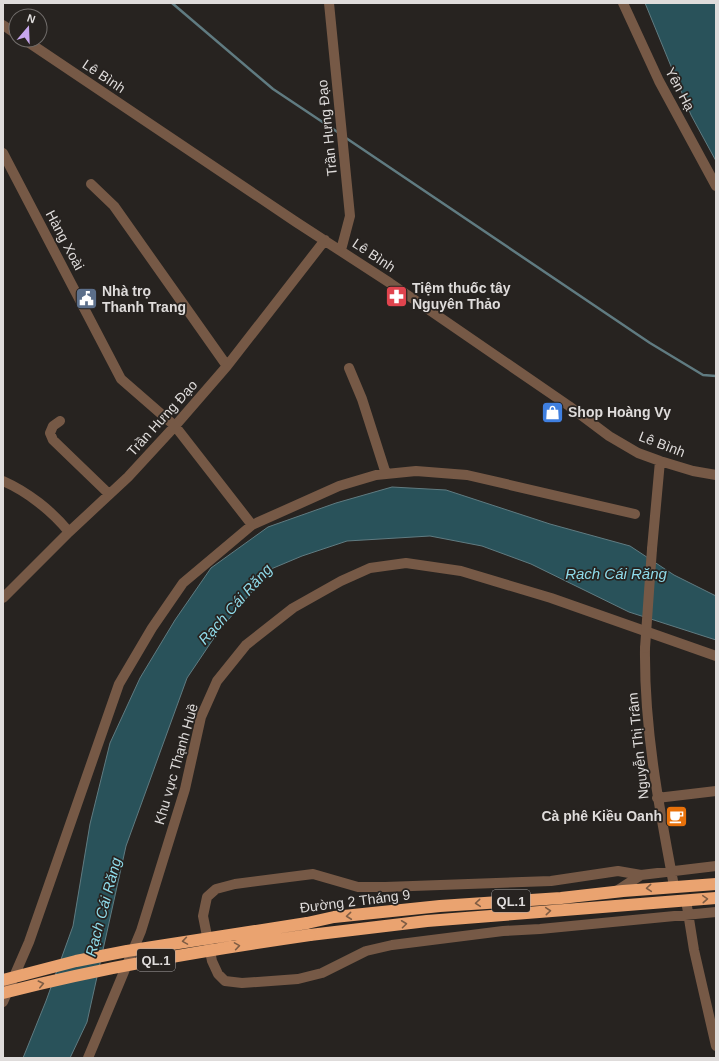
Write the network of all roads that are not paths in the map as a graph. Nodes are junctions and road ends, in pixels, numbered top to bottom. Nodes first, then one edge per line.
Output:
1 (329, 3) edge
2 (623, 3) edge
3 (37, 48) edge
4 (3, 153) edge
5 (91, 184) dead end
6 (716, 186) edge
7 (325, 240) junction
8 (341, 250) junction
9 (227, 366) junction
10 (349, 368) dead end
11 (60, 421) dead end
12 (175, 426) junction
13 (660, 461) junction
14 (386, 474) junction
15 (716, 475) edge
16 (3, 481) edge
17 (109, 494) junction
18 (635, 514) dead end
19 (252, 525) junction
20 (69, 532) junction
21 (3, 598) edge
22 (716, 656) edge
23 (716, 791) edge
24 (657, 798) junction
25 (716, 866) edge
26 (671, 870) junction
27 (641, 875) junction
28 (716, 884) edge
29 (674, 886) junction
30 (615, 892) junction
31 (716, 898) edge
32 (686, 900) junction
33 (716, 912) edge
34 (689, 916) junction
35 (3, 980) edge
36 (3, 993) edge
37 (3, 1002) edge
38 (716, 1046) edge
39 (88, 1058) edge

1 - 8 street, Trần Hưng Đạo
2 - 6 street, Yên Hạ
3 - 7 street, Lê Bình
4 - 12 street, Hàng Xoài
5 - 9 street
7 - 8 street, Lê Bình
7 - 9 street, Trần Hưng Đạo
8 - 13 street, Lê Bình
9 - 12 street, Trần Hưng Đạo
10 - 14 street
11 - 17 street
12 - 17 street, Trần Hưng Đạo
12 - 19 street, Hàng Xoài
13 - 15 street, Lê Bình
13 - 24 street, Nguyễn Thị Trâm, bridge
14 - 18 street
14 - 19 street
16 - 20 street
17 - 20 street, Trần Hưng Đạo
19 - 37 street
20 - 21 street, Trần Hưng Đạo
22 - 39 street, Khu vực Thạnh Huề
23 - 24 street
24 - 26 street, Nguyễn Thị Trâm
25 - 26 street
26 - 27 street
26 - 29 street, Nguyễn Thị Trâm
27 - 30 street
27 - 34 street
28 - 29 highway, Đường 2 Tháng 9 / QL.1
29 -> 30 highway, Đường 2 Tháng 9 / QL.1
30 -> 35 highway, Đường 2 Tháng 9 / QL.1, bridge
32 -> 31 highway, Đường 2 Tháng 9 / QL.1
32 - 34 street
36 -> 32 highway, Đường 2 Tháng 9 / QL.1, bridge
33 - 34 street
34 - 38 street

